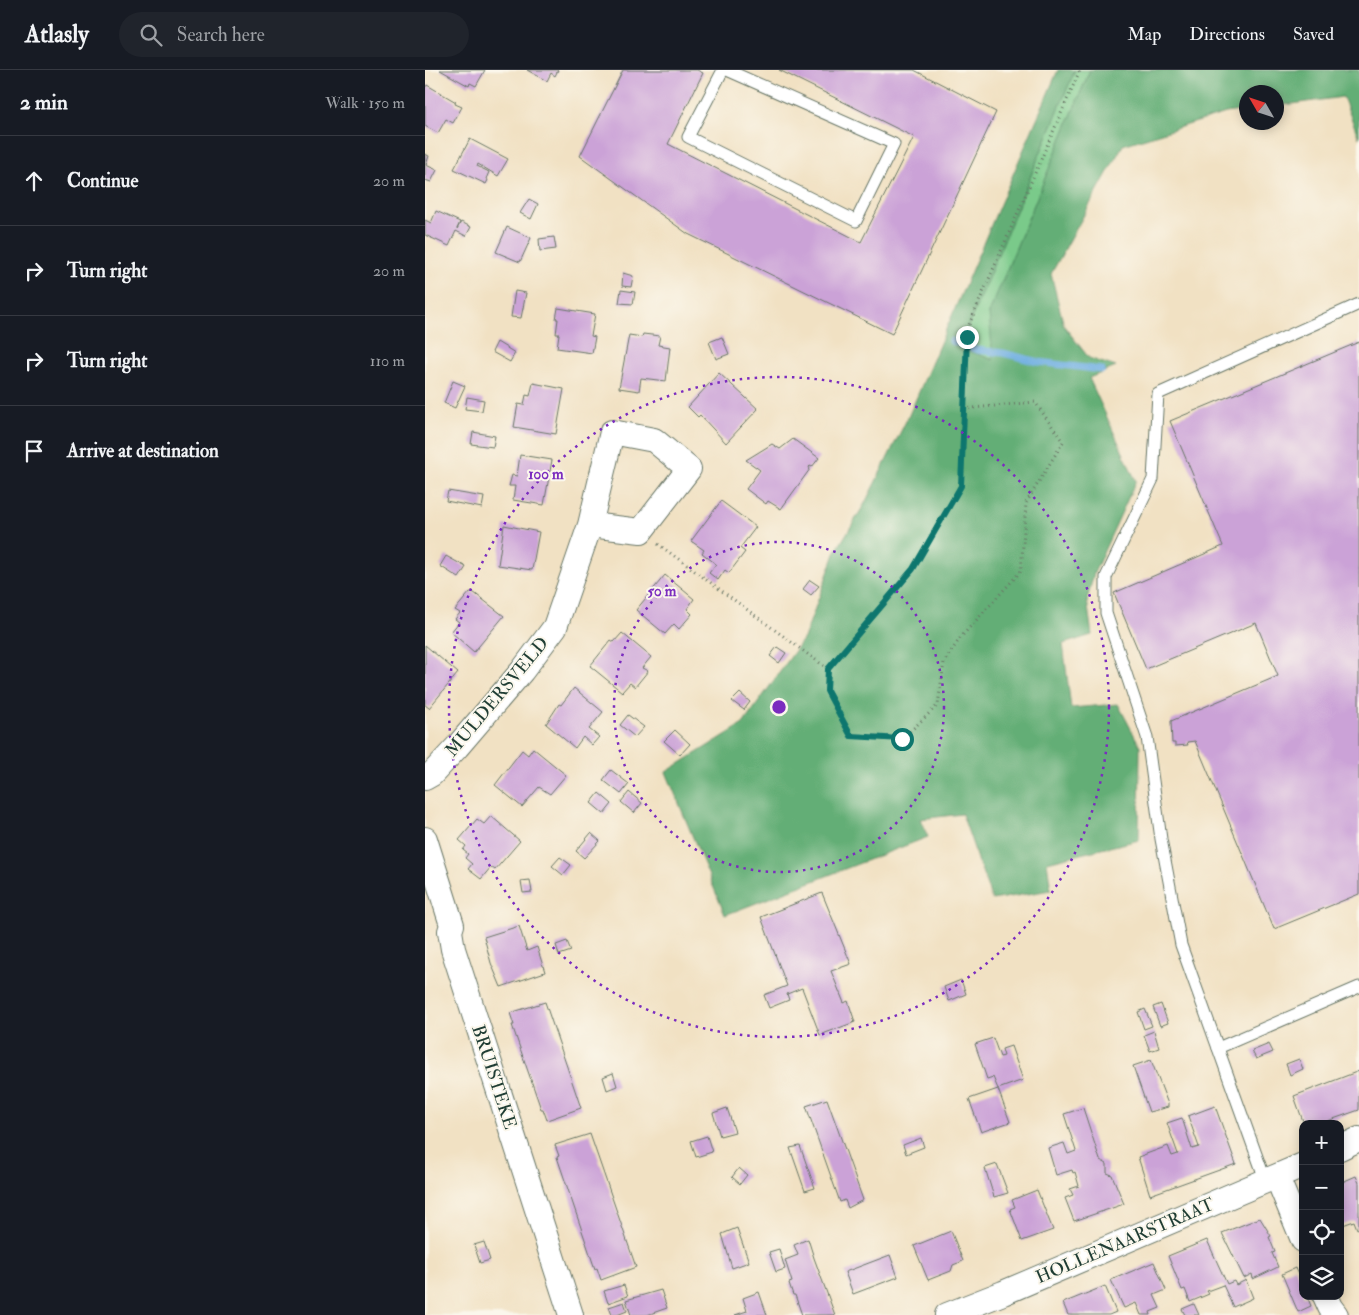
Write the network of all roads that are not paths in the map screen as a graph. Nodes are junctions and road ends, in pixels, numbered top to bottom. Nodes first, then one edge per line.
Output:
1 (723, 70) edge
2 (727, 70) edge
3 (1359, 304) edge
4 (590, 525) junction
5 (425, 778) edge
6 (425, 839) edge
7 (1359, 987) edge
8 (1218, 1048) junction
9 (1359, 1139) edge
10 (1344, 1146) edge
11 (1299, 1167) edge
12 (1272, 1179) junction
13 (1299, 1232) edge
14 (1326, 1300) edge
15 (571, 1315) edge
16 (947, 1315) edge
17 (1336, 1315) edge

1 - 2 lane
3 - 8 lane
4 - 4 street, MULDERSVELD
4 - 5 street, MULDERSVELD
6 - 15 street, BRUISTEKE
7 - 8 lane
8 - 12 lane
9 - 10 street
11 - 12 street, HOLLENAARSTRAAT
12 - 13 street
12 - 16 street, HOLLENAARSTRAAT
14 - 17 street

